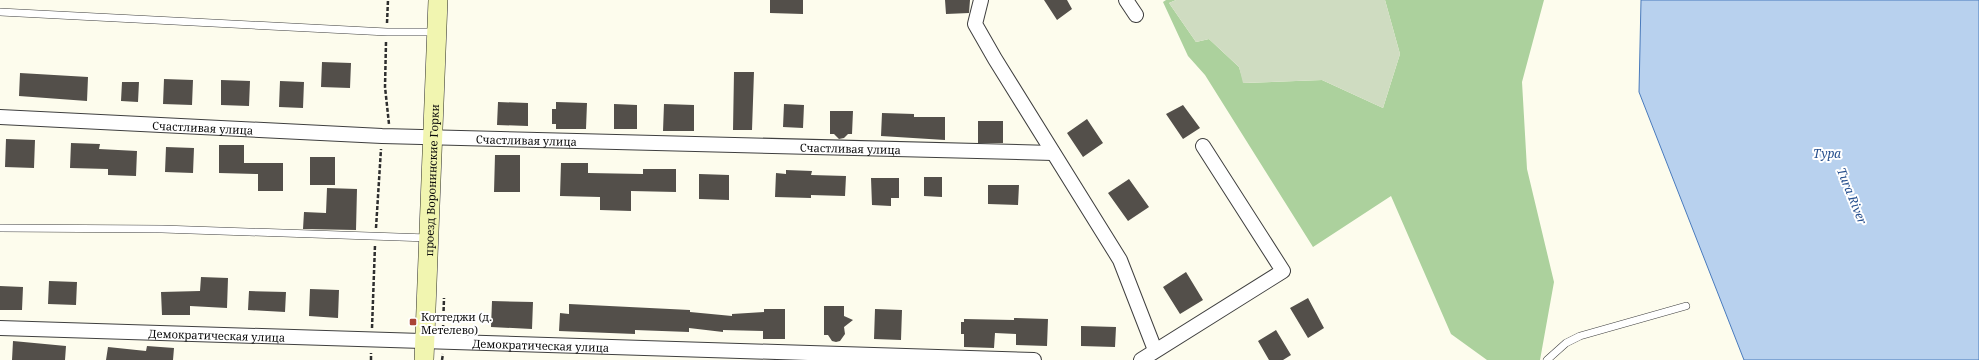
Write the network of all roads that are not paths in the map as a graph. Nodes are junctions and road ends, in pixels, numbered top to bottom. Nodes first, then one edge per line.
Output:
1 (438, 0) edge
2 (981, 0) edge
3 (1126, 0) edge
4 (0, 12) edge
5 (1136, 15) dead end
6 (437, 32) junction
7 (0, 118) edge
8 (432, 138) junction
9 (1203, 146) dead end
10 (1053, 154) junction
11 (0, 228) edge
12 (428, 238) junction
13 (1686, 306) dead end
14 (0, 328) edge
15 (424, 341) junction
16 (1156, 350) junction
17 (424, 360) edge
18 (1034, 360) edge
19 (1141, 360) edge
20 (1547, 360) edge

1 - 6 street, проезд Воронинские Горки
2 - 10 street
3 - 5 street
4 - 6 lane
6 - 8 street, проезд Воронинские Горки
7 - 8 street, Счастливая улица
8 - 10 street, Счастливая улица
8 - 12 street, проезд Воронинские Горки
9 - 16 street
10 - 16 street
11 - 12 lane
12 - 15 street, проезд Воронинские Горки
13 - 20 lane
14 - 15 street, Демократическая улица
15 - 17 street, проезд Воронинские Горки
15 - 18 street, Демократическая улица
16 - 19 street

